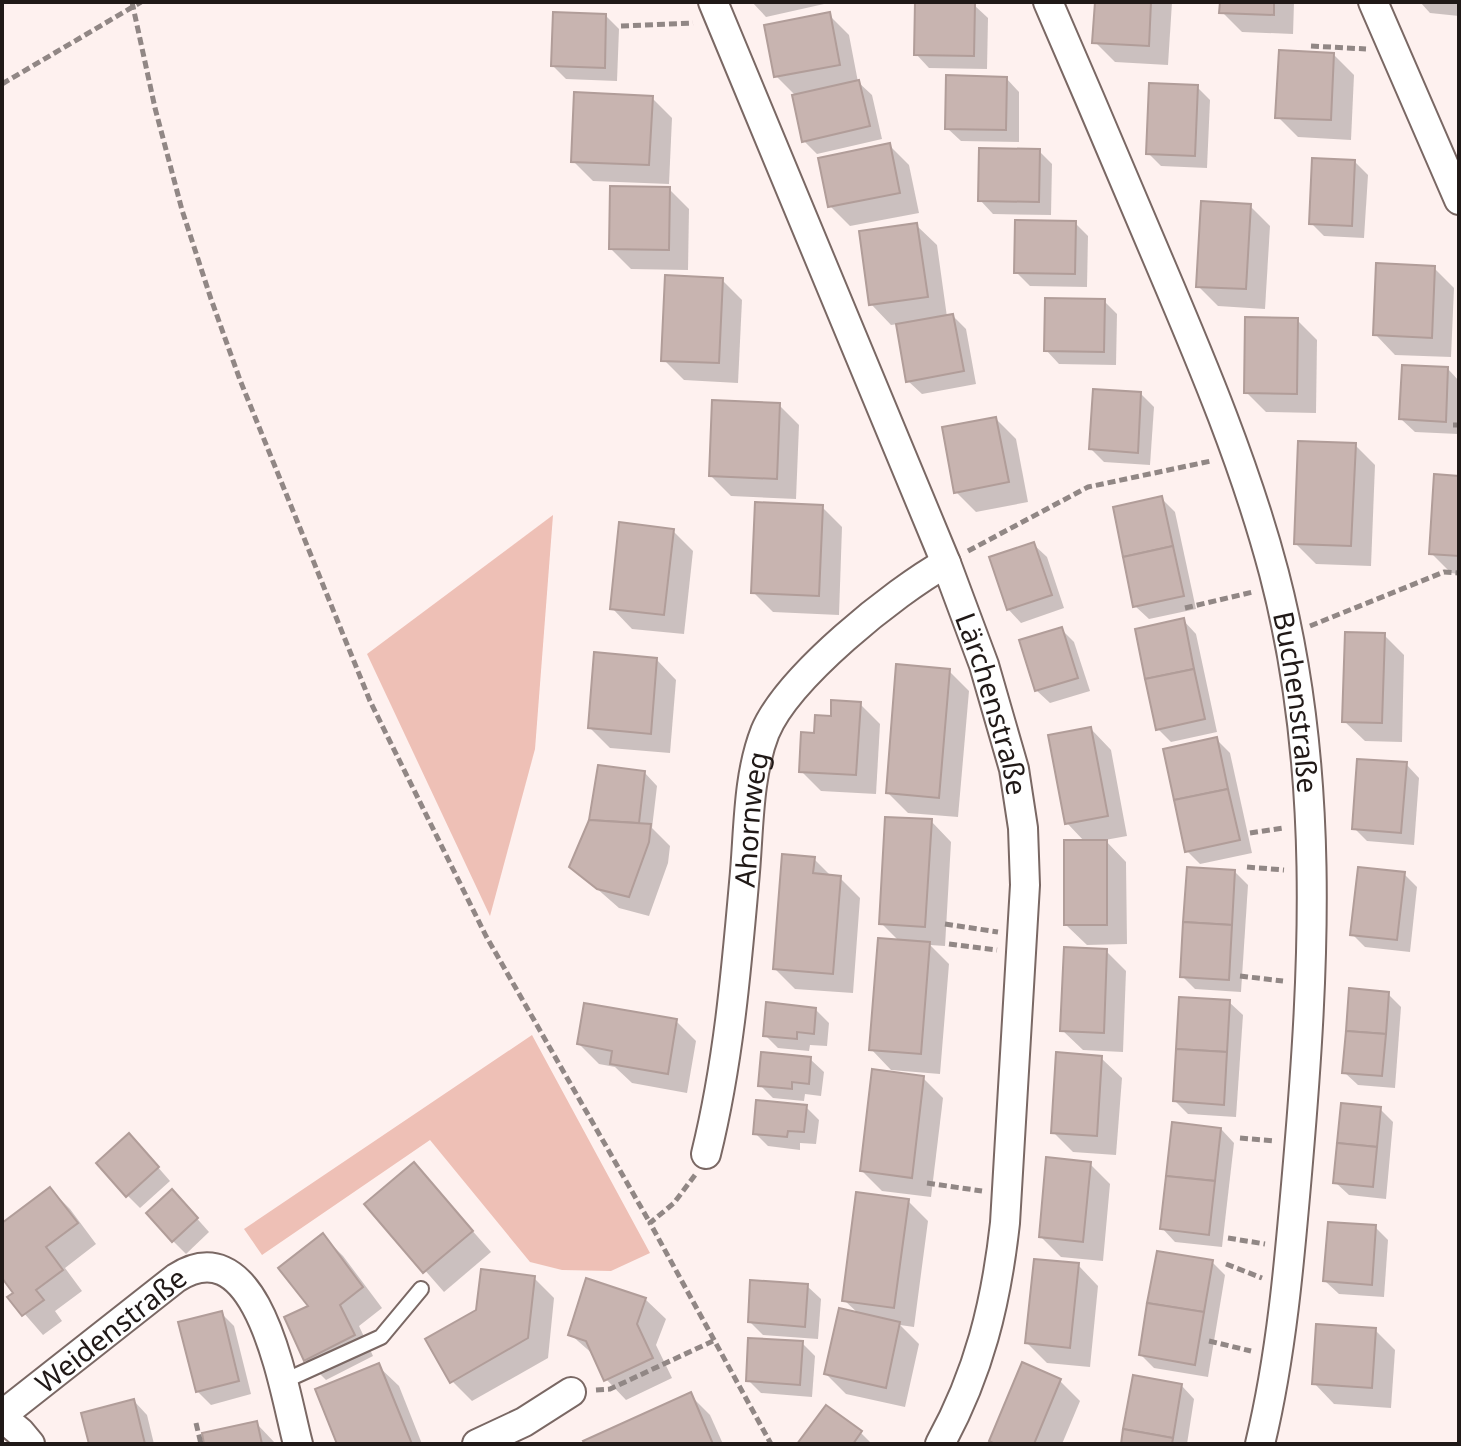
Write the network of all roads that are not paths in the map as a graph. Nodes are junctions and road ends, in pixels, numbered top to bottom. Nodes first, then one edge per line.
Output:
1 (1048, 2) edge
2 (1373, 2) edge
3 (717, 12) edge
4 (1459, 200) edge
5 (946, 563) junction
6 (706, 1154) road end
7 (421, 1289) dead end
8 (282, 1382) junction
9 (571, 1392) road end
10 (2, 1416) edge
11 (30, 1444) edge
12 (298, 1444) edge
13 (477, 1444) edge
14 (940, 1444) edge
15 (1260, 1444) edge

1 - 15 street, Buchenstraße
2 - 4 street
3 - 5 street, Lärchenstraße
5 - 6 street, Ahornweg
5 - 14 street, Lärchenstraße
7 - 8 lane
8 - 10 street, Weidenstraße
8 - 12 street, Weidenstraße
9 - 13 street
10 - 11 street

